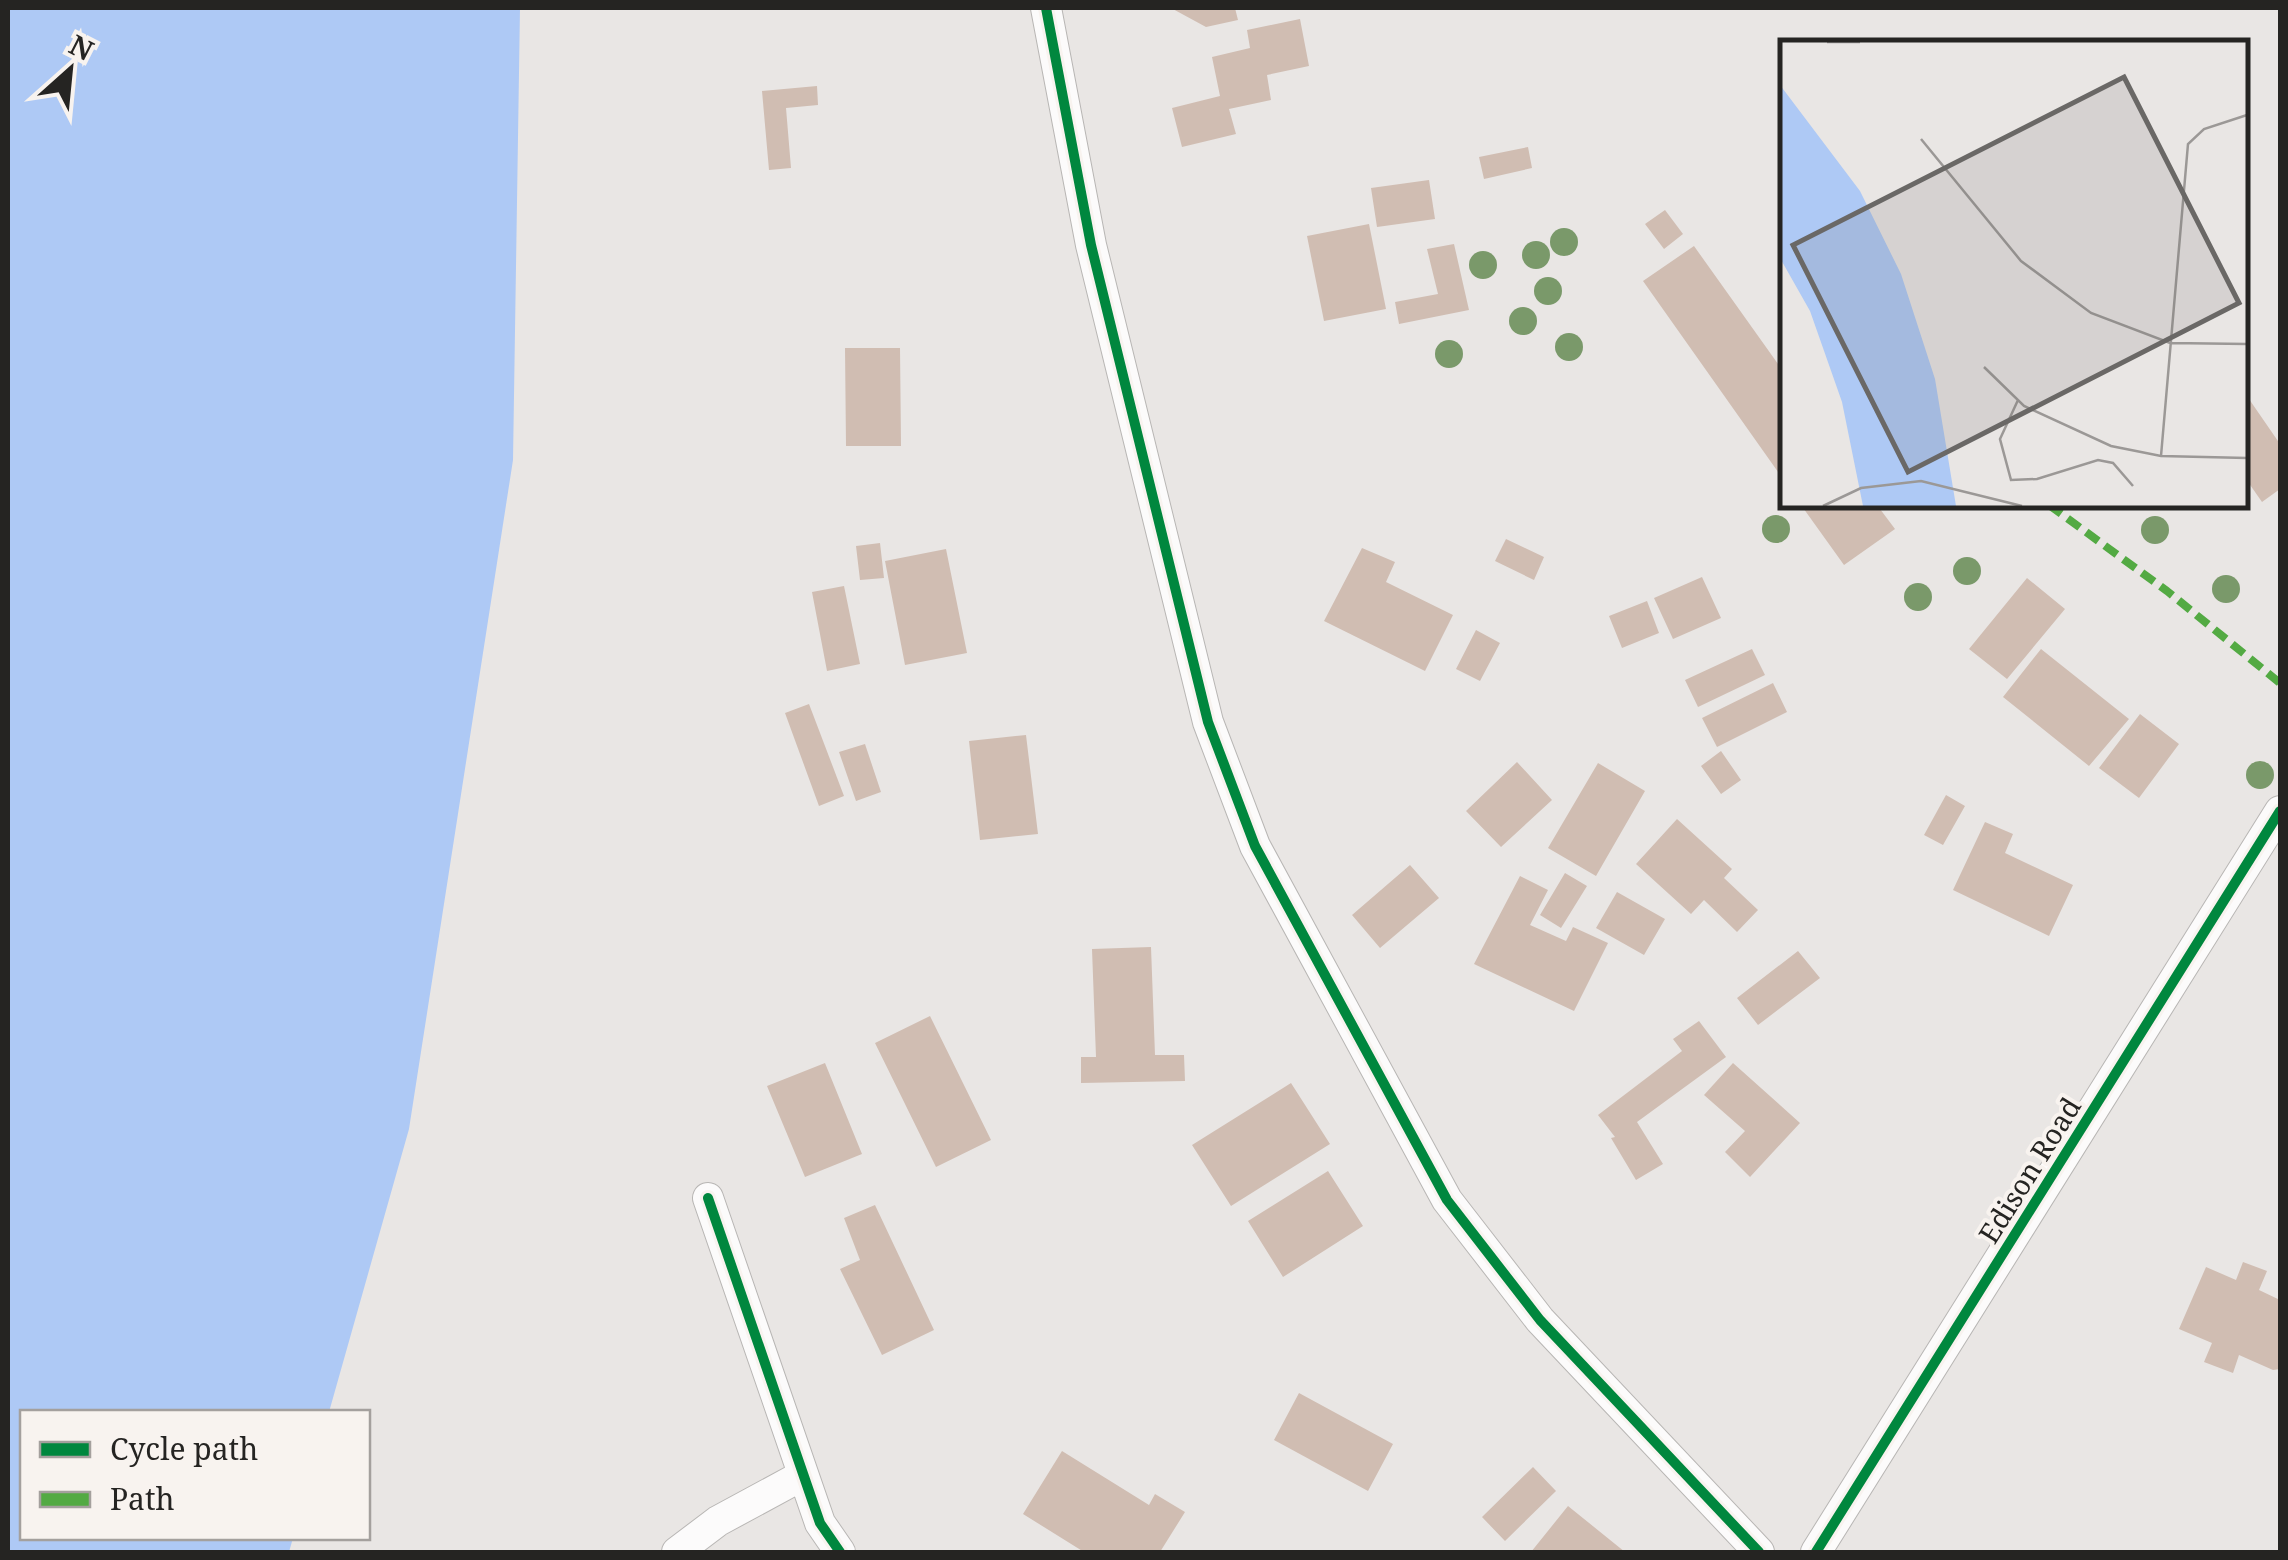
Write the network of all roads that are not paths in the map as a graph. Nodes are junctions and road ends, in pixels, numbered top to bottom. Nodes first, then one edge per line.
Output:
1 (1046, 8) edge
2 (2280, 811) edge
3 (708, 1198) dead end
4 (803, 1474) junction
5 (677, 1552) edge
6 (840, 1552) edge
7 (1759, 1552) edge
8 (1816, 1552) edge

1 - 7 street
2 - 8 street, Edison Road
3 - 4 street
4 - 5 street
4 - 6 street

